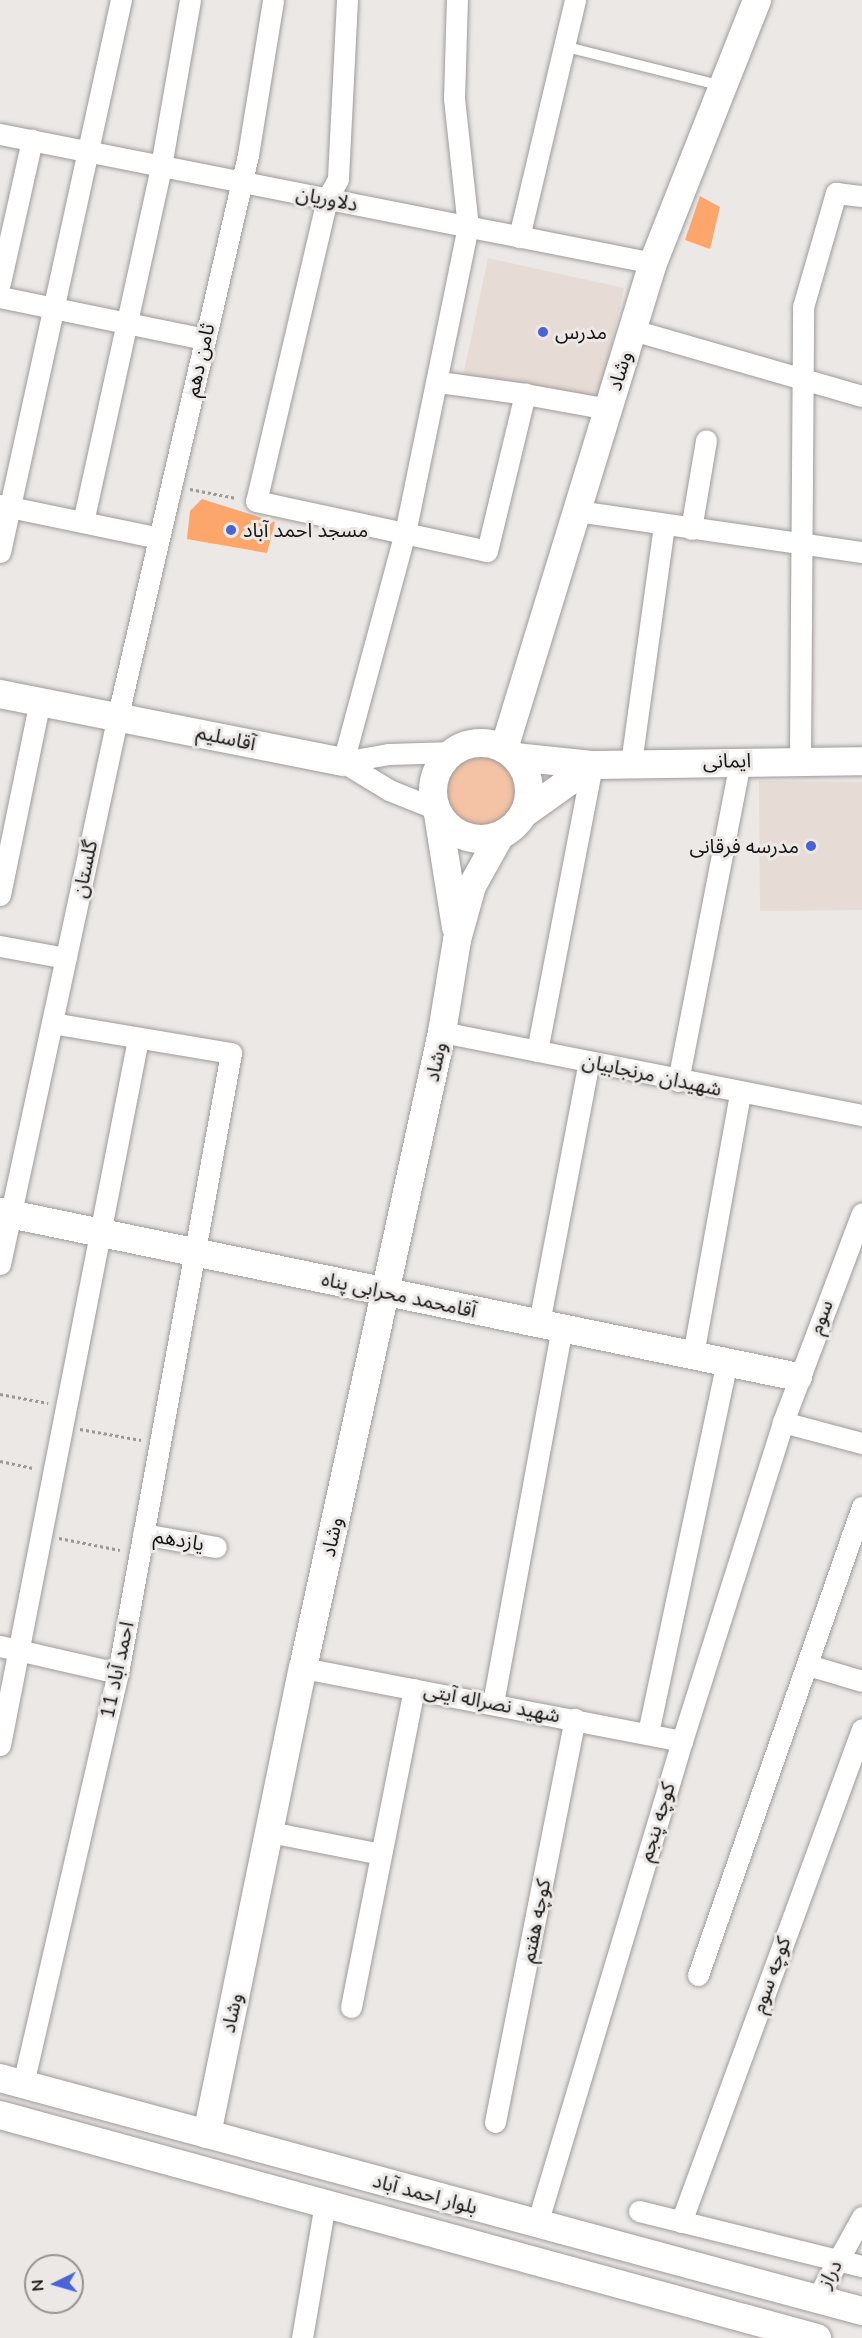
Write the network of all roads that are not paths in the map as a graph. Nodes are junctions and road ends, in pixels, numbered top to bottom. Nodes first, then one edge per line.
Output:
1 (121, 0) edge
2 (190, 0) edge
3 (273, 0) edge
4 (347, 0) edge
5 (457, 0) edge
6 (575, 0) edge
7 (757, 0) edge
8 (563, 46) junction
9 (723, 87) junction
10 (0, 134) edge
11 (32, 140) junction
12 (87, 151) junction
13 (161, 166) junction
14 (242, 182) junction
15 (862, 196) edge
16 (327, 199) junction
17 (468, 226) junction
18 (519, 237) junction
19 (653, 263) junction
20 (0, 283) edge
21 (0, 297) edge
22 (53, 309) junction
23 (127, 324) junction
24 (633, 330) junction
25 (205, 339) junction
26 (804, 379) junction
27 (439, 381) junction
28 (525, 394) junction
29 (862, 396) edge
30 (608, 409) junction
31 (706, 440) dead end
32 (5, 506) edge
33 (577, 511) junction
34 (84, 522) junction
35 (664, 525) junction
36 (691, 529) junction
37 (405, 533) junction
38 (159, 538) junction
39 (799, 545) junction
40 (0, 552) edge
41 (862, 552) edge
42 (0, 694) edge
43 (40, 700) junction
44 (118, 715) junction
45 (454, 752) junction
46 (510, 753) junction
47 (800, 759) junction
48 (740, 761) junction
49 (862, 761) edge
50 (343, 762) junction
51 (631, 763) junction
52 (592, 765) junction
53 (437, 811) junction
54 (525, 813) junction
55 (501, 836) junction
56 (0, 895) edge
57 (457, 940) junction
58 (0, 946) edge
59 (66, 958) junction
60 (52, 1023) junction
61 (442, 1032) junction
62 (138, 1039) junction
63 (537, 1051) junction
64 (589, 1062) junction
65 (678, 1081) junction
66 (740, 1094) junction
67 (862, 1115) edge
68 (5, 1213) edge
69 (861, 1217) edge
70 (99, 1233) junction
71 (194, 1252) junction
72 (0, 1264) edge
73 (386, 1292) junction
74 (550, 1326) junction
75 (693, 1355) junction
76 (727, 1362) junction
77 (798, 1377) junction
78 (783, 1422) junction
79 (862, 1443) edge
80 (862, 1507) edge
81 (141, 1544) junction
82 (216, 1547) dead end
83 (9, 1648) edge
84 (808, 1665) junction
85 (303, 1668) junction
86 (118, 1673) junction
87 (862, 1681) edge
88 (414, 1689) junction
89 (493, 1703) junction
90 (575, 1719) junction
91 (862, 1729) edge
92 (648, 1733) junction
93 (682, 1741) junction
94 (0, 1745) edge
95 (270, 1832) junction
96 (381, 1854) junction
97 (698, 1975) dead end
98 (351, 2007) dead end
99 (11, 2081) edge
100 (0, 2115) edge
101 (495, 2122) dead end
102 (207, 2134) junction
103 (325, 2204) junction
104 (639, 2211) dead end
105 (862, 2217) edge
106 (681, 2222) junction
107 (537, 2224) junction
108 (838, 2261) junction
109 (862, 2266) edge
110 (816, 2300) junction
111 (856, 2310) edge
112 (302, 2338) edge
113 (817, 2338) edge

1 - 12 street
2 - 13 street
3 - 14 street, ثامن دهم
4 - 16 street
5 - 17 street
6 - 8 street
7 - 9 street, وشاد
8 - 9 lane
8 - 18 street
9 - 19 street, وشاد
10 - 11 street, دلاوریان
11 - 12 street, دلاوریان
11 - 20 street
12 - 13 street, دلاوریان
12 - 22 street
13 - 14 street, دلاوریان
13 - 23 street
14 - 16 street, دلاوریان
14 - 25 street, ثامن دهم
15 - 26 street
16 - 17 street, دلاوریان
16 - 37 street
17 - 18 street, دلاوریان
17 - 27 street
18 - 19 street, دلاوریان
19 - 24 street, وشاد
21 - 22 street
22 - 23 street
22 - 32 street
23 - 25 street
23 - 34 street
24 - 26 street
24 - 30 street, وشاد
25 - 38 street, ثامن دهم
26 - 29 street
26 - 39 street
27 - 28 street
27 - 37 street
28 - 30 street
28 - 37 street
30 - 33 street, وشاد
31 - 36 street
32 - 34 street
32 - 40 street
33 - 35 street
33 - 46 street, وشاد
34 - 38 street
35 - 36 street
35 - 51 street
36 - 39 street
37 - 50 street
38 - 44 street, ثامن دهم
39 - 41 street
39 - 47 street
42 - 43 street, آقاسلیم
43 - 44 street, آقاسلیم
43 - 56 street
44 - 50 street, آقاسلیم
44 - 59 street, گلستان
45 - 46 street
45 - 50 street, آقاسلیم
45 - 53 street
46 - 52 street, ایمانی
46 - 54 street
47 - 48 street, ایمانی
47 - 49 street, ایمانی
48 - 51 street, ایمانی
48 - 65 street
50 - 53 street
51 - 52 street, ایمانی
52 - 54 street
52 - 63 street
53 - 55 street
53 - 57 street
54 - 55 street
55 - 57 street
57 - 61 street, وشاد
58 - 59 street
59 - 60 street, گلستان
60 - 62 street
60 - 68 street, گلستان
61 - 63 street, شهیدان مرنجابیان
61 - 73 street, وشاد
62 - 70 street
62 - 71 street, احمد آباد 11
63 - 64 street, شهیدان مرنجابیان
64 - 65 street, شهیدان مرنجابیان
64 - 74 street
65 - 66 street, شهیدان مرنجابیان
66 - 67 street, شهیدان مرنجابیان
66 - 75 street
68 - 70 street, آقامحمد محرابی پناه
68 - 72 street, گلستان
69 - 77 street, سوم
70 - 71 street, آقامحمد محرابی پناه
70 - 83 street
71 - 73 street, آقامحمد محرابی پناه
71 - 81 street, احمد آباد 11
73 - 74 street, آقامحمد محرابی پناه
73 - 85 street, وشاد
74 - 75 street, آقامحمد محرابی پناه
74 - 89 street
75 - 76 street, آقامحمد محرابی پناه
76 - 77 street, آقامحمد محرابی پناه
76 - 92 street
77 - 78 street, سوم
78 - 79 street
78 - 93 street, کوچه پنجم
80 - 84 street
81 - 82 street, یازدهم
81 - 86 street, احمد آباد 11
83 - 86 street
83 - 94 street
84 - 87 street
84 - 97 street
85 - 88 street, شهید نصراله آیتی
85 - 95 street, وشاد
86 - 99 street, احمد آباد 11
88 - 89 street, شهید نصراله آیتی
88 - 96 street
89 - 90 street, شهید نصراله آیتی
90 - 92 street, شهید نصراله آیتی
90 - 101 street, کوچه هفتم
91 - 106 street, کوچه سوم
92 - 93 street, شهید نصراله آیتی
93 - 107 street, کوچه پنجم
95 - 96 street
95 - 102 street, وشاد
96 - 98 street
99 - 102 street, بلوار احمد آباد
100 - 103 street, بلوار احمد آباد
102 - 107 street, بلوار احمد آباد
103 - 112 street
103 - 113 street, بلوار احمد آباد
104 - 106 street
105 - 108 street, دراز
106 - 108 street
107 - 110 street, بلوار احمد آباد
108 - 109 street
108 - 110 street, دراز
110 - 111 street, بلوار احمد آباد

